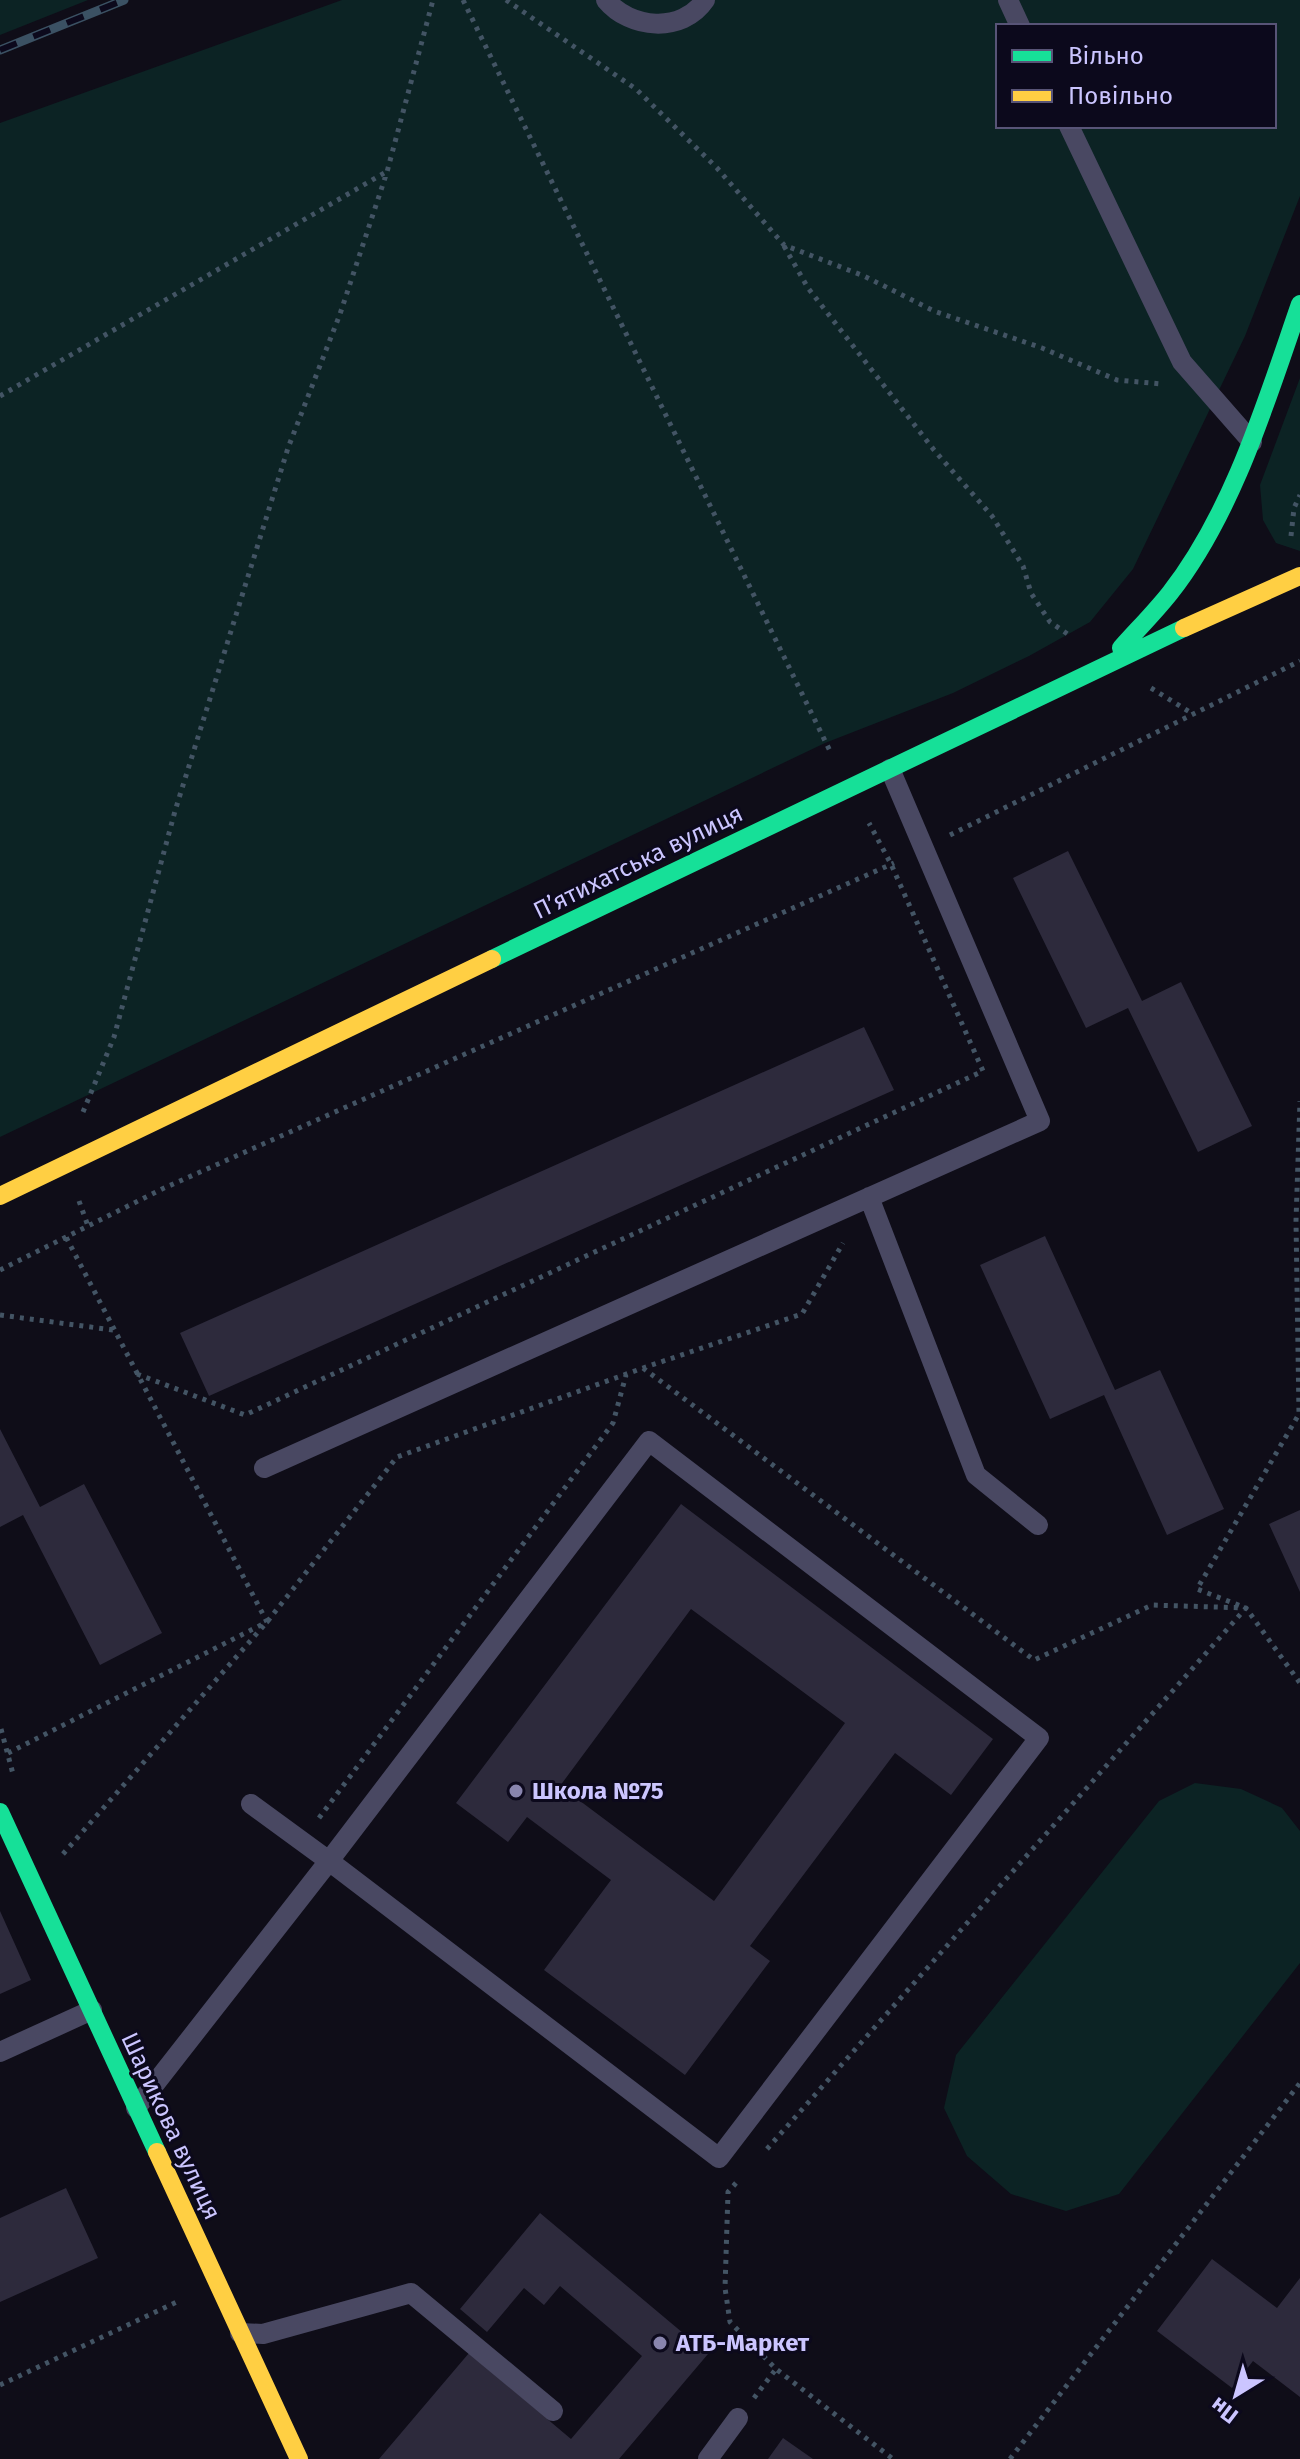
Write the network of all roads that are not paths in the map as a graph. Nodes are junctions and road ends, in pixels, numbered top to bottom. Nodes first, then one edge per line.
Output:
1 (606, 0) edge
2 (705, 0) edge
3 (1008, 0) edge
4 (1019, 24) edge
5 (1070, 128) edge
6 (1300, 304) edge
7 (1252, 442) junction
8 (1300, 576) edge
9 (1109, 662) junction
10 (890, 769) junction
11 (0, 1196) edge
12 (869, 1197) junction
13 (264, 1468) dead end
14 (1038, 1525) dead end
15 (251, 1804) dead end
16 (0, 1812) edge
17 (329, 1861) junction
18 (92, 2010) junction
19 (0, 2052) edge
20 (136, 2108) junction
21 (240, 2333) junction
22 (553, 2411) dead end
23 (738, 2418) dead end
24 (299, 2459) edge
25 (708, 2459) edge

1 - 2 lane
3 - 4 lane
5 - 7 lane
6 - 7 street
7 - 9 street
8 - 9 street, П’ятихатська вулиця
9 - 10 street, П’ятихатська вулиця
10 - 11 street, П’ятихатська вулиця
10 - 12 lane
12 - 13 lane
12 - 14 lane
15 - 17 lane
16 - 18 street, Шарикова вулиця
17 - 17 lane
17 - 20 lane
18 - 19 lane
18 - 20 street, Шарикова вулиця
20 - 21 street, Шарикова вулиця
21 - 22 lane
21 - 24 street, Шарикова вулиця
23 - 25 lane

